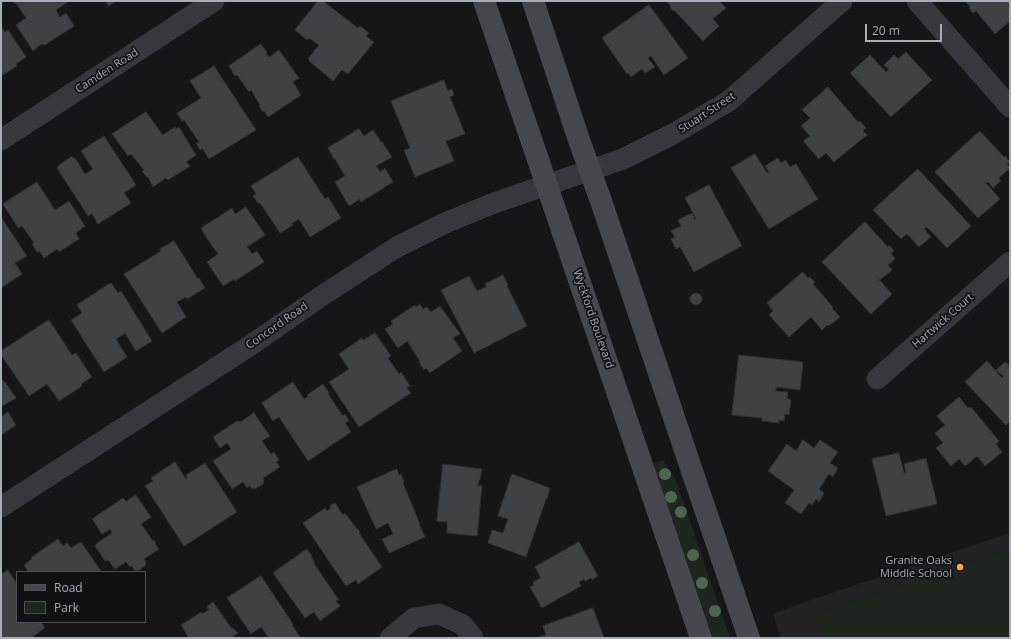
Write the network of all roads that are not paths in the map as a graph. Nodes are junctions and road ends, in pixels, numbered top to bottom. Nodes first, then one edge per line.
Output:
1 (214, 1) edge
2 (484, 1) edge
3 (533, 1) edge
4 (842, 1) edge
5 (917, 1) edge
6 (1010, 107) edge
7 (1, 140) edge
8 (580, 173) junction
9 (547, 184) junction
10 (1010, 262) edge
11 (877, 379) dead end
12 (1, 507) edge
13 (390, 638) edge
14 (473, 638) edge
15 (701, 638) edge
16 (749, 638) edge

1 - 7 street, Camden Road
2 - 9 street, Wyckford Boulevard
3 - 8 street
4 - 8 street, Stuart Street
5 - 6 street
8 - 9 street, Concord Road
8 - 16 street
9 - 12 street, Concord Road
9 - 15 street, Wyckford Boulevard
10 - 11 street, Hartwick Court
13 - 14 street

